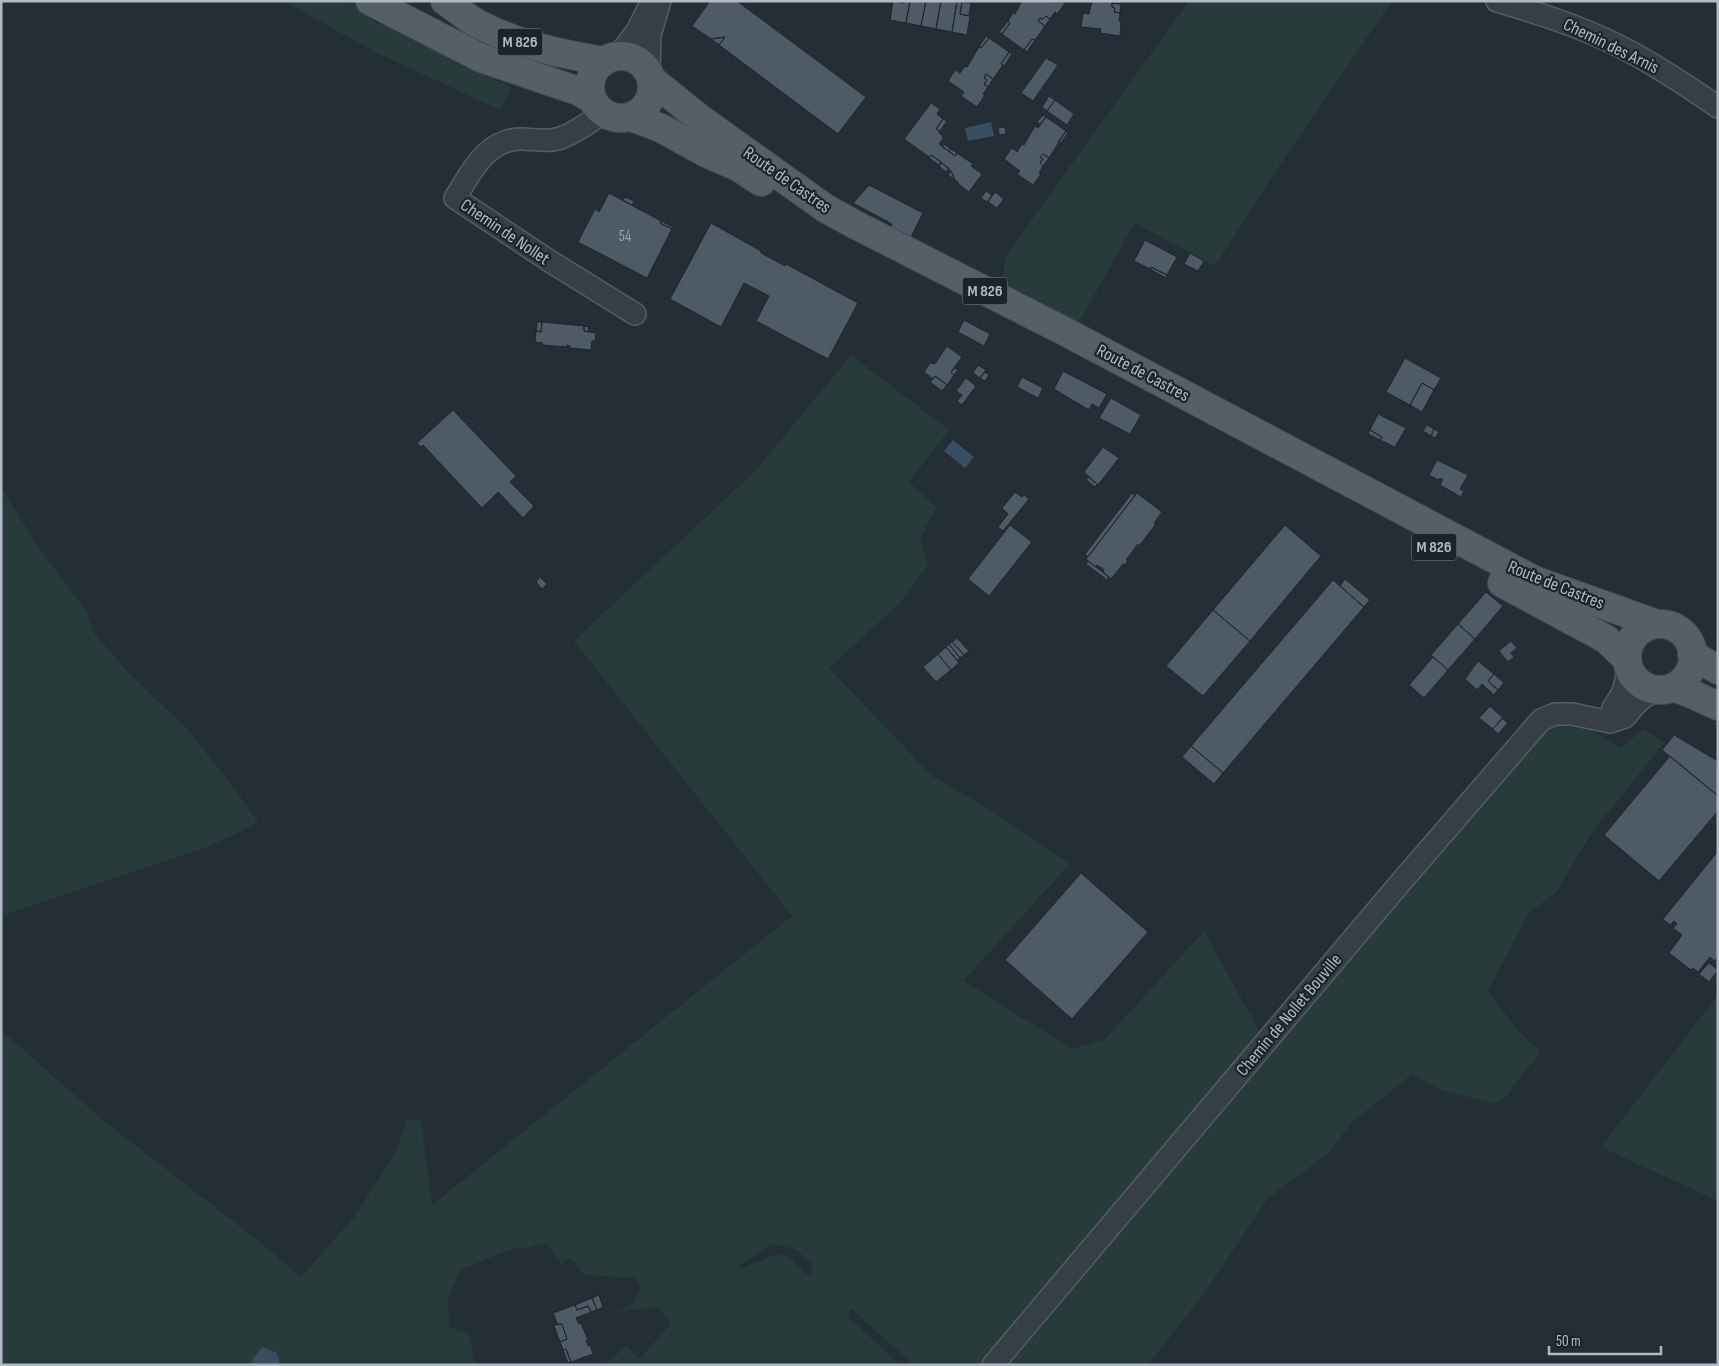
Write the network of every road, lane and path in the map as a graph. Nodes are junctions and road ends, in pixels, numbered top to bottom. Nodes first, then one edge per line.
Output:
1 (370, 1) edge
2 (445, 1) edge
3 (654, 1) edge
4 (660, 1) edge
5 (1497, 1) edge
6 (1539, 7) edge
7 (611, 58) junction
8 (650, 76) junction
9 (598, 106) junction
10 (1718, 107) edge
11 (631, 117) junction
12 (635, 314) dead end
13 (1656, 624) junction
14 (1692, 654) junction
15 (1627, 662) junction
16 (1718, 670) edge
17 (1666, 689) junction
18 (1718, 706) edge
19 (1610, 722) junction
20 (993, 1365) edge

1 - 9 main road, M 826
2 - 7 main road, M 826
3 - 7 street
4 - 8 street
5 - 6 street, Chemin des Arnis
6 - 10 street, Chemin des Arnis
7 - 8 main road, M 826
7 - 9 main road
8 - 11 main road
8 - 13 main road, Route de Castres / M 826
9 - 11 main road, M 826
9 - 12 street, Chemin de Nollet
11 - 15 main road, Route de Castres / M 826
13 - 14 main road
13 - 15 main road
14 - 16 main road
14 - 17 main road
15 - 17 main road
15 - 19 street
17 - 18 main road
17 - 19 street
19 - 20 street, Chemin de Nollet Bouville

